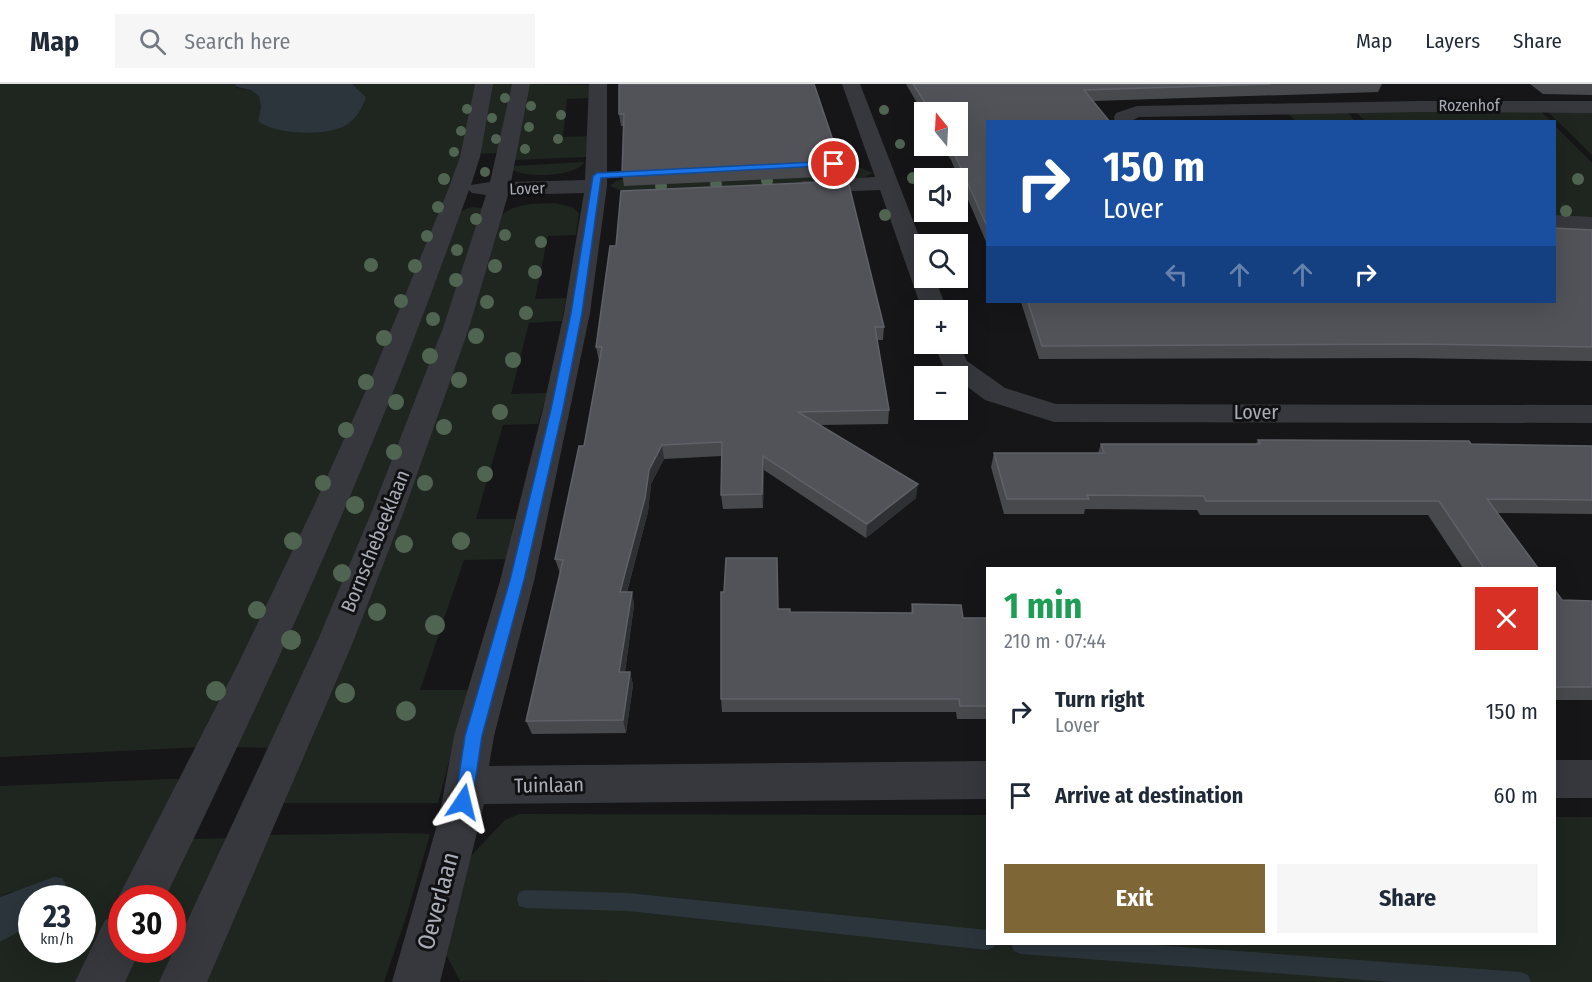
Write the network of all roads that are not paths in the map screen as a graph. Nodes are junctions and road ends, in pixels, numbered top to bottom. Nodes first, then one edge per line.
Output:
1 (484, 84) edge
2 (520, 84) edge
3 (598, 84) edge
4 (851, 84) edge
5 (1331, 91) dead end
6 (1346, 106) junction
7 (1592, 107) edge
8 (1181, 116) edge
9 (1124, 120) edge
10 (881, 161) junction
11 (857, 162) dead end
12 (888, 183) junction
13 (605, 185) junction
14 (788, 188) edge
15 (499, 189) junction
16 (459, 190) junction
17 (1556, 222) edge
18 (1592, 224) edge
19 (931, 300) edge
20 (951, 354) edge
21 (1592, 414) edge
22 (1556, 779) edge
23 (1592, 779) edge
24 (986, 780) edge
25 (467, 785) junction
26 (148, 885) edge
27 (109, 963) edge
28 (99, 982) edge
29 (183, 982) edge
30 (416, 982) edge

1 - 16 street
2 - 15 street, Bornschebeeklaan
3 - 13 street
4 - 10 street
5 - 6 street
6 - 7 street, Rozenhof
6 - 8 street, Rozenhof
8 - 9 street, Rozenhof
10 - 11 street
10 - 12 street
12 - 14 street
12 - 19 street
13 - 15 street, Lover
13 - 25 street
15 - 16 street, Lover
15 - 29 street, Bornschebeeklaan
16 - 26 street
17 - 18 street
20 - 21 street, Lover
22 - 23 street
24 - 25 street, Tuinlaan
25 - 30 street, Oeverlaan
27 - 28 street

